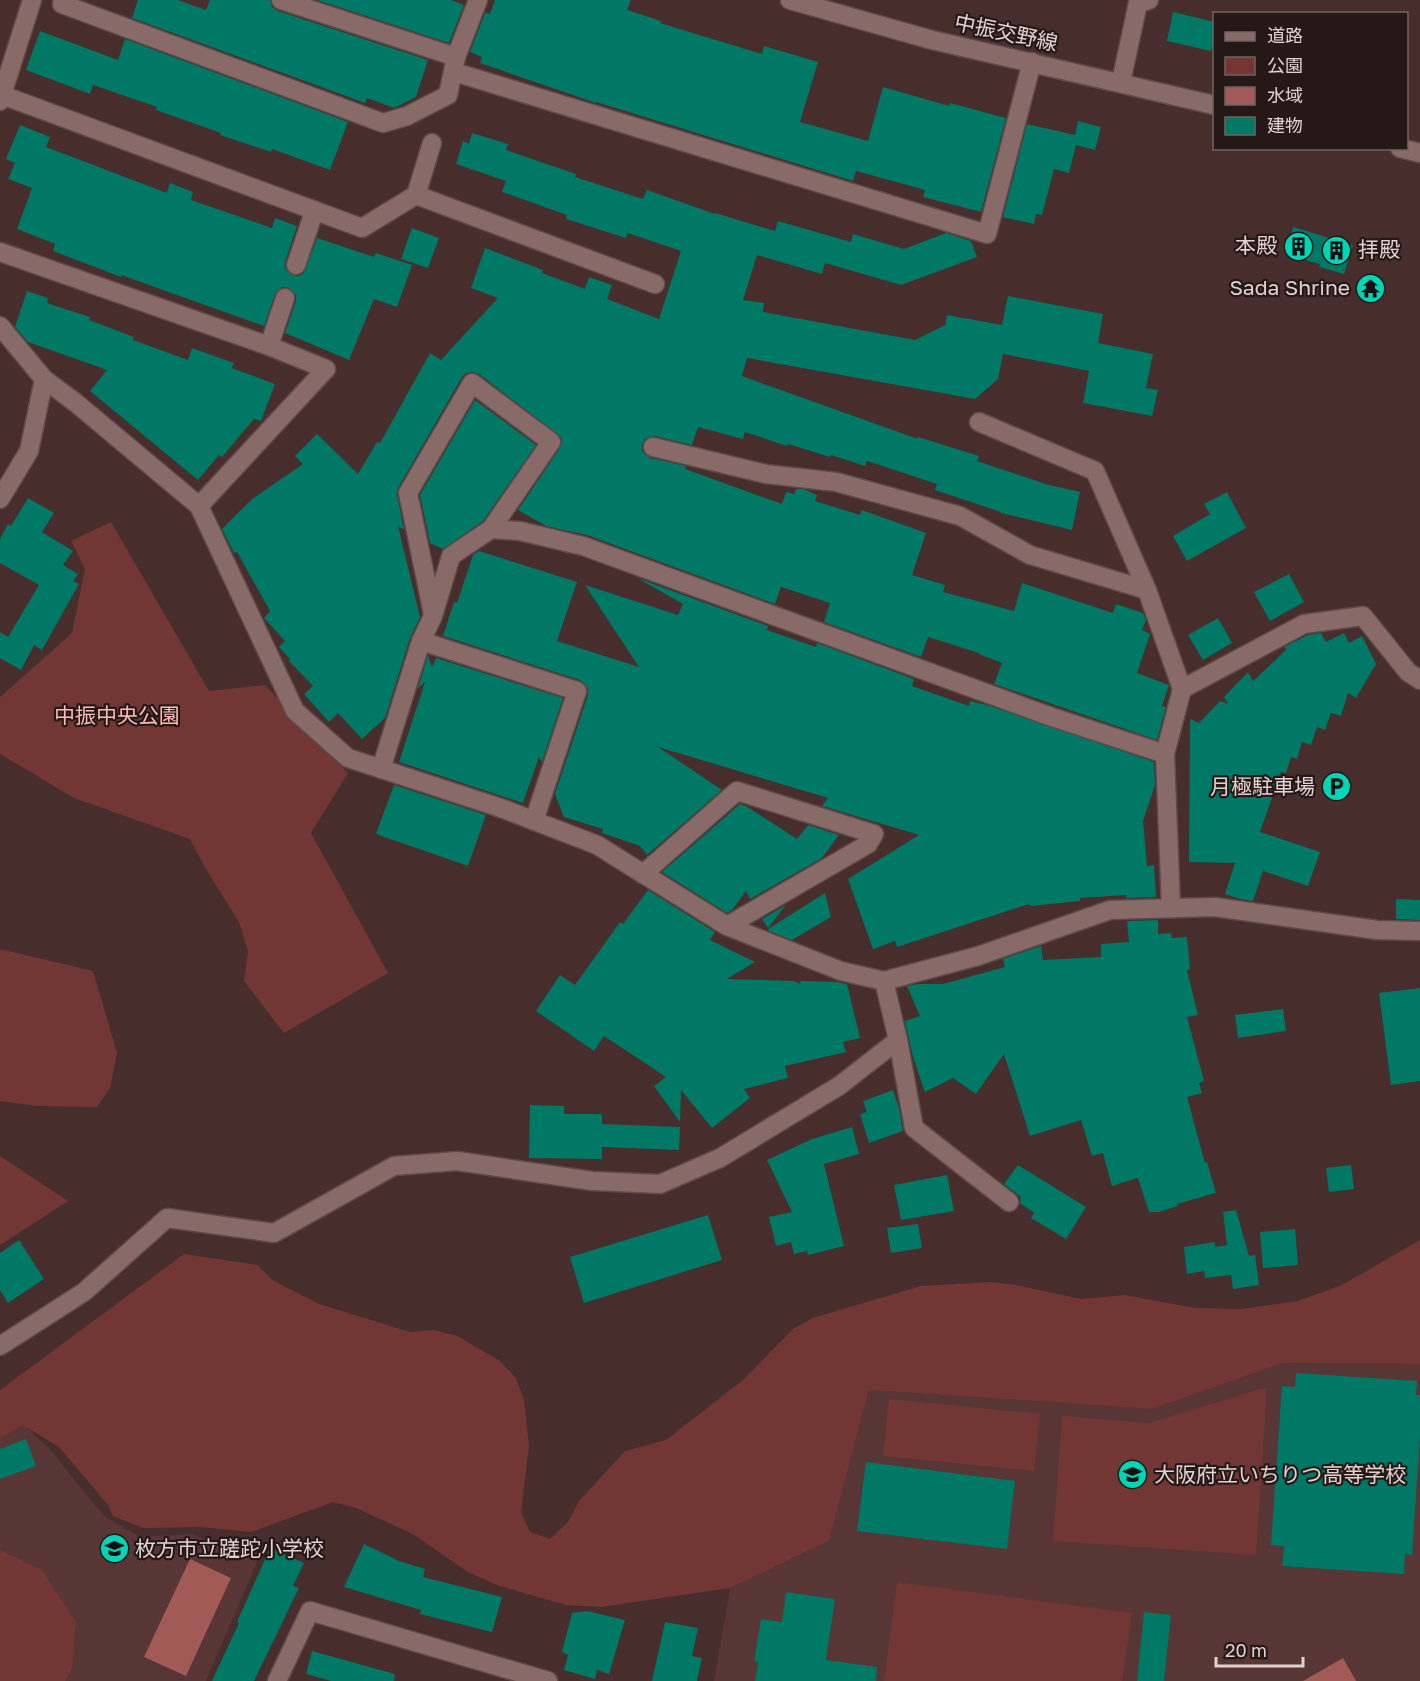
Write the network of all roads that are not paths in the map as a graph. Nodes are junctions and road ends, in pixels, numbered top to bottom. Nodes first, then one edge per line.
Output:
1 (32, 0) edge
2 (63, 0) edge
3 (281, 0) edge
4 (478, 0) edge
5 (790, 0) edge
6 (1149, 0) edge
7 (1032, 62) junction
8 (455, 65) junction
9 (1121, 82) junction
10 (1, 98) edge
11 (1213, 105) edge
12 (432, 143) dead end
13 (416, 195) junction
14 (314, 212) junction
15 (0, 252) edge
16 (296, 265) dead end
17 (655, 284) dead end
18 (285, 298) dead end
19 (0, 326) edge
20 (269, 346) junction
21 (44, 379) junction
22 (979, 422) dead end
23 (653, 447) dead end
24 (0, 499) edge
25 (199, 506) junction
26 (491, 529) junction
27 (1147, 590) junction
28 (433, 616) junction
29 (421, 640) junction
30 (1420, 678) edge
31 (1182, 689) junction
32 (1165, 754) junction
33 (381, 769) junction
34 (534, 821) junction
35 (643, 874) junction
36 (1172, 908) junction
37 (727, 926) junction
38 (1420, 931) edge
39 (884, 981) junction
40 (898, 1040) junction
41 (1010, 1202) dead end
42 (0, 1346) edge
43 (277, 1681) edge
44 (548, 1681) edge

1 - 10 street
2 - 8 street
3 - 8 street
4 - 8 street
5 - 7 street, 中振交野線
6 - 9 street
7 - 8 street
7 - 9 street, 中振交野線
9 - 11 street, 中振交野線
10 - 14 street
12 - 13 street
13 - 14 street
13 - 17 street
14 - 16 street
15 - 20 street
18 - 20 street
19 - 21 street
20 - 25 street
21 - 24 street
21 - 25 street
22 - 27 street
23 - 27 street
25 - 33 street
26 - 28 street
26 - 28 street
26 - 32 street
27 - 31 street
28 - 29 street
29 - 33 street
29 - 34 street
30 - 31 street
31 - 32 street
32 - 36 street
33 - 34 street
34 - 35 street
35 - 37 street
35 - 37 street
36 - 38 street
36 - 39 street
37 - 39 street
39 - 40 street
40 - 41 street
40 - 42 street
43 - 44 street

